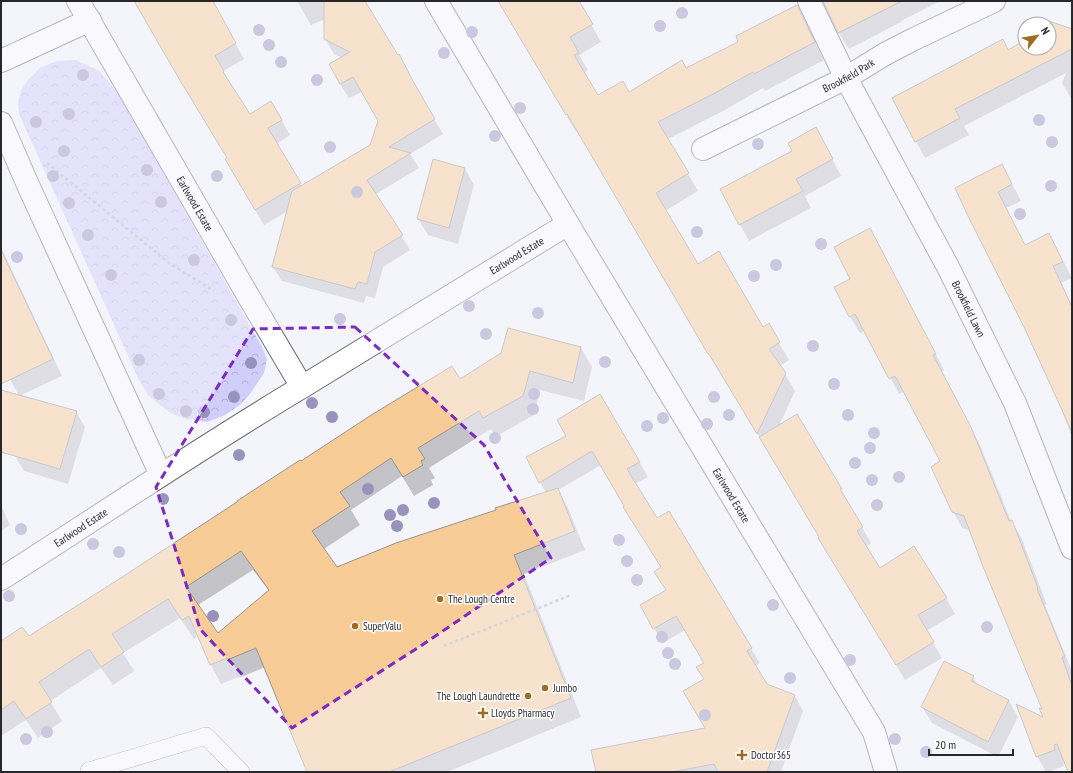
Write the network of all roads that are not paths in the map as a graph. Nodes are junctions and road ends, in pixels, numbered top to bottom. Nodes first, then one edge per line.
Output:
1 (78, 1) edge
2 (436, 1) edge
3 (809, 1) edge
4 (994, 1) edge
5 (90, 20) junction
6 (1, 61) edge
7 (846, 78) junction
8 (1, 123) edge
9 (703, 148) dead end
10 (568, 224) junction
11 (302, 387) junction
12 (161, 476) junction
13 (1072, 548) edge
14 (1, 579) edge
15 (89, 771) edge
16 (241, 772) edge
17 (886, 772) edge

1 - 5 street, Earlwood Estate
2 - 10 street, Earlwood Estate
3 - 7 street, Brookfield Lawn
4 - 7 street, Brookfield Park
5 - 6 street
5 - 11 street, Earlwood Estate
7 - 9 street, Brookfield Park
7 - 13 street, Brookfield Lawn
8 - 12 street
10 - 11 street, Earlwood Estate
10 - 17 street, Earlwood Estate
11 - 12 street, Earlwood Estate
12 - 14 street, Earlwood Estate
15 - 16 lane

